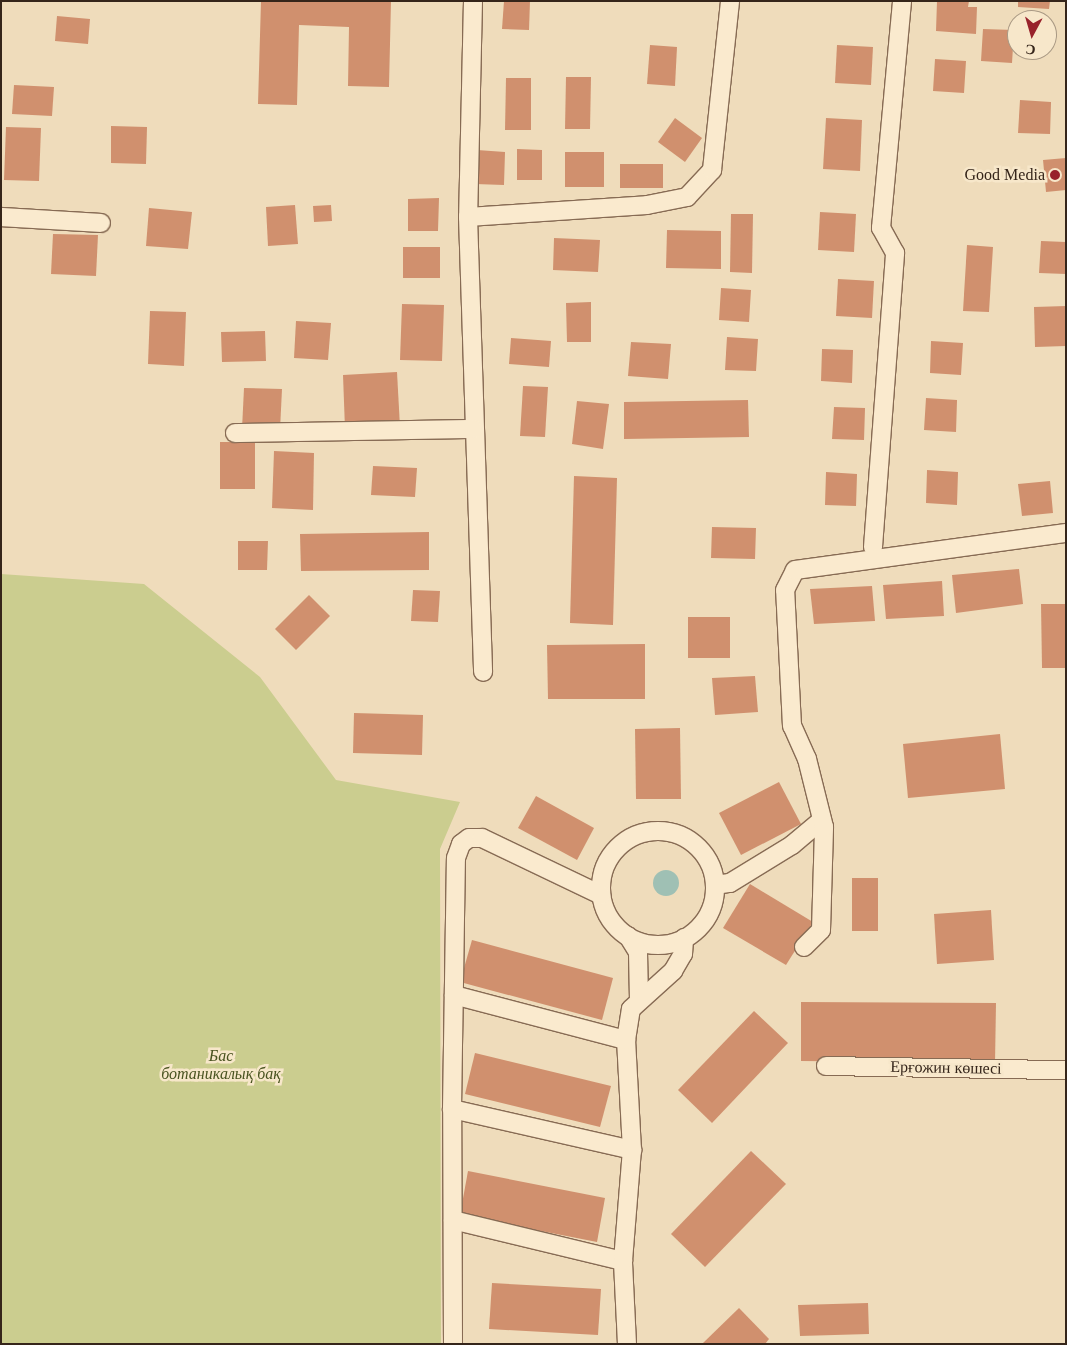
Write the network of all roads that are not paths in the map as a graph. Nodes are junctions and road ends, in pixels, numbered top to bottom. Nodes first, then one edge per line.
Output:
1 (473, 1) edge
2 (730, 1) edge
3 (902, 1) edge
4 (1, 216) edge
5 (468, 217) junction
6 (101, 223) dead end
7 (473, 429) junction
8 (235, 433) dead end
9 (1066, 533) edge
10 (873, 547) dead end
11 (483, 672) dead end
12 (822, 820) junction
13 (714, 885) junction
14 (602, 895) junction
15 (628, 936) junction
16 (684, 938) junction
17 (804, 947) dead end
18 (454, 994) junction
19 (639, 1000) junction
20 (626, 1040) junction
21 (826, 1066) dead end
22 (1066, 1070) edge
23 (452, 1109) junction
24 (632, 1150) junction
25 (453, 1220) junction
26 (623, 1261) junction
27 (453, 1344) edge
28 (627, 1344) edge

1 - 5 street
2 - 5 street
3 - 10 street
4 - 6 street
5 - 7 street
7 - 8 street
7 - 11 street
9 - 12 street
12 - 13 street
12 - 17 street
13 - 14 street
13 - 16 street
14 - 15 street
14 - 18 street
15 - 16 street
15 - 19 street
16 - 19 street
18 - 20 street
18 - 23 street
19 - 20 street
20 - 24 street
21 - 22 street, Ерғожин көшесі
23 - 24 street
23 - 25 street
24 - 26 street
25 - 26 street
25 - 27 street
26 - 28 street

